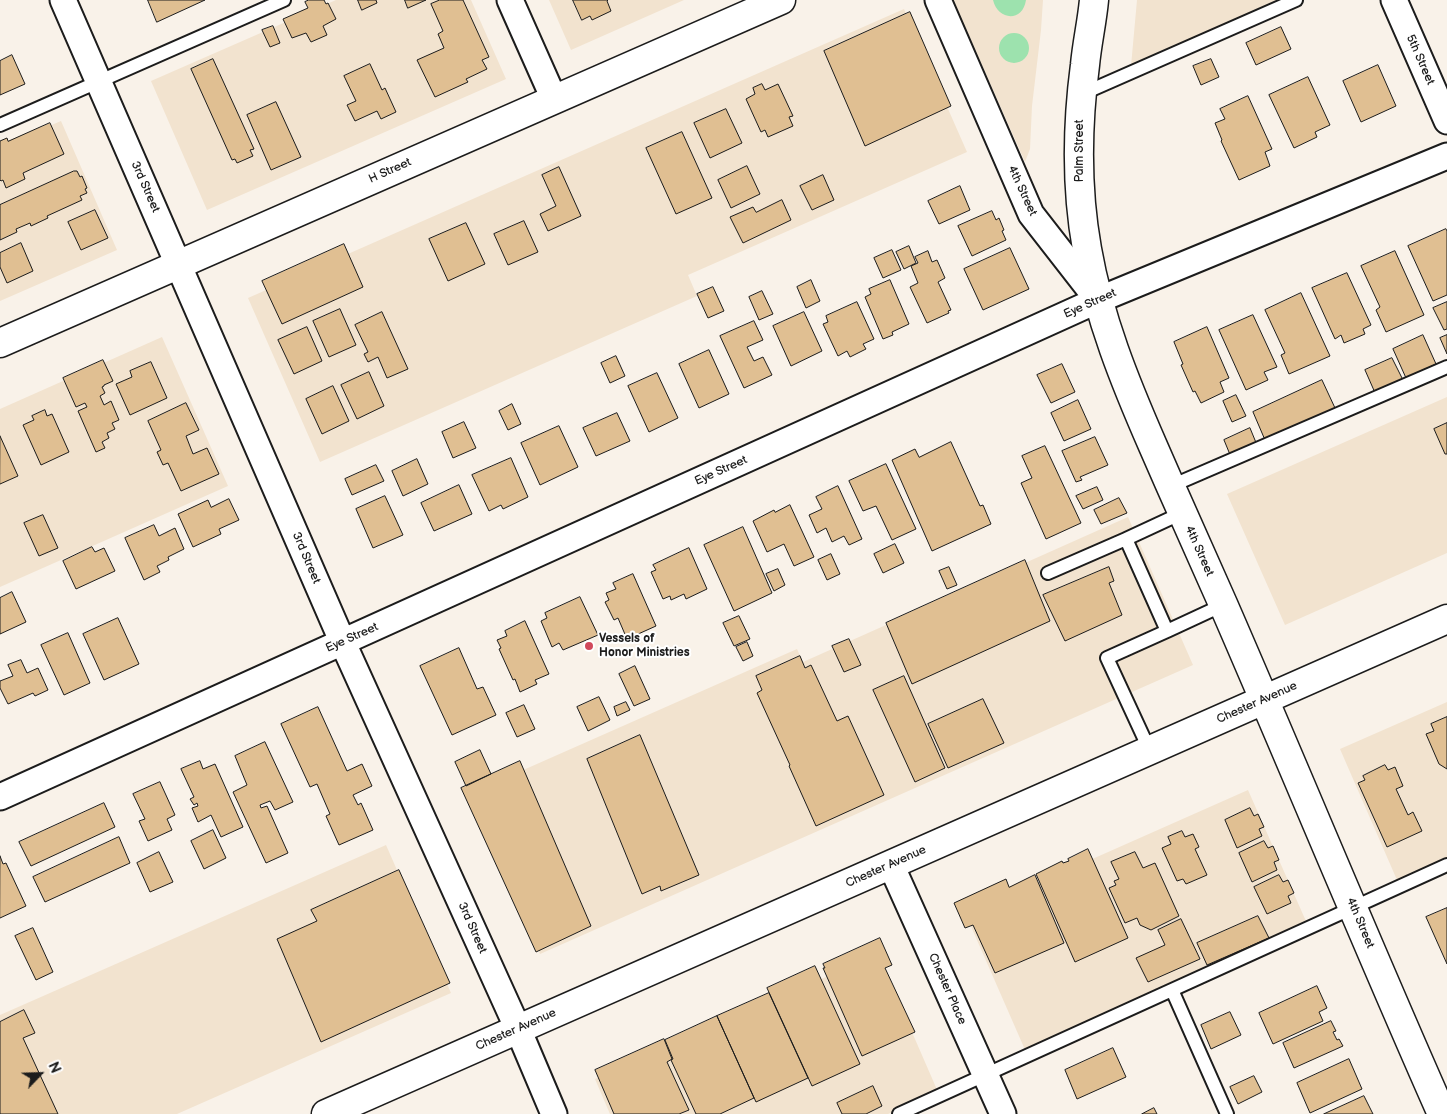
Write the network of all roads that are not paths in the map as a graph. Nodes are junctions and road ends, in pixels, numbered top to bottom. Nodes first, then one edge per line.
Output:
1 (63, 0) edge
2 (284, 0) edge
3 (510, 0) edge
4 (781, 0) edge
5 (938, 0) edge
6 (1094, 0) edge
7 (1296, 0) edge
8 (1394, 0) edge
9 (99, 81) junction
10 (1082, 94) junction
11 (554, 99) junction
12 (1447, 121) edge
13 (0, 124) edge
14 (1447, 156) edge
15 (179, 264) junction
16 (1098, 300) junction
17 (0, 343) edge
18 (1447, 367) edge
19 (1171, 486) junction
20 (1182, 513) junction
21 (1126, 539) junction
22 (1048, 573) dead end
23 (1223, 605) junction
24 (1447, 620) edge
25 (1167, 631) junction
26 (343, 643) junction
27 (1264, 700) junction
28 (1150, 751) junction
29 (0, 797) edge
30 (891, 865) junction
31 (1447, 865) edge
32 (1354, 908) junction
33 (1172, 990) junction
34 (518, 1030) junction
35 (985, 1074) junction
36 (1440, 1097) edge
37 (326, 1114) edge
38 (554, 1114) edge
39 (899, 1114) edge
40 (1004, 1114) edge
41 (1227, 1114) edge

1 - 9 street, 3rd Street
2 - 9 lane
3 - 11 street
4 - 11 street, H Street
5 - 16 street, 4th Street
6 - 10 street, Palm Street
7 - 10 lane
8 - 12 street, 5th Street
9 - 13 lane
9 - 15 street, 3rd Street
10 - 16 street, Palm Street
11 - 15 street, H Street
14 - 16 street, Eye Street
15 - 17 street, H Street
15 - 26 street, 3rd Street
16 - 19 street, 4th Street
16 - 26 street, Eye Street
18 - 19 lane
19 - 20 street, 4th Street
20 - 21 lane
20 - 23 street, 4th Street
21 - 22 lane
21 - 25 lane
23 - 25 lane
23 - 27 street, 4th Street
24 - 27 street, Chester Avenue
25 - 28 lane
26 - 29 street, Eye Street
26 - 34 street, 3rd Street
27 - 28 street, Chester Avenue
27 - 32 street, 4th Street
28 - 30 street, Chester Avenue
30 - 34 street, Chester Avenue
30 - 35 street, Chester Place
31 - 32 lane
32 - 33 lane
32 - 36 street, 4th Street
33 - 35 lane
33 - 41 lane
34 - 37 street, Chester Avenue
34 - 38 street, 3rd Street
35 - 39 lane
35 - 40 street, Chester Place

